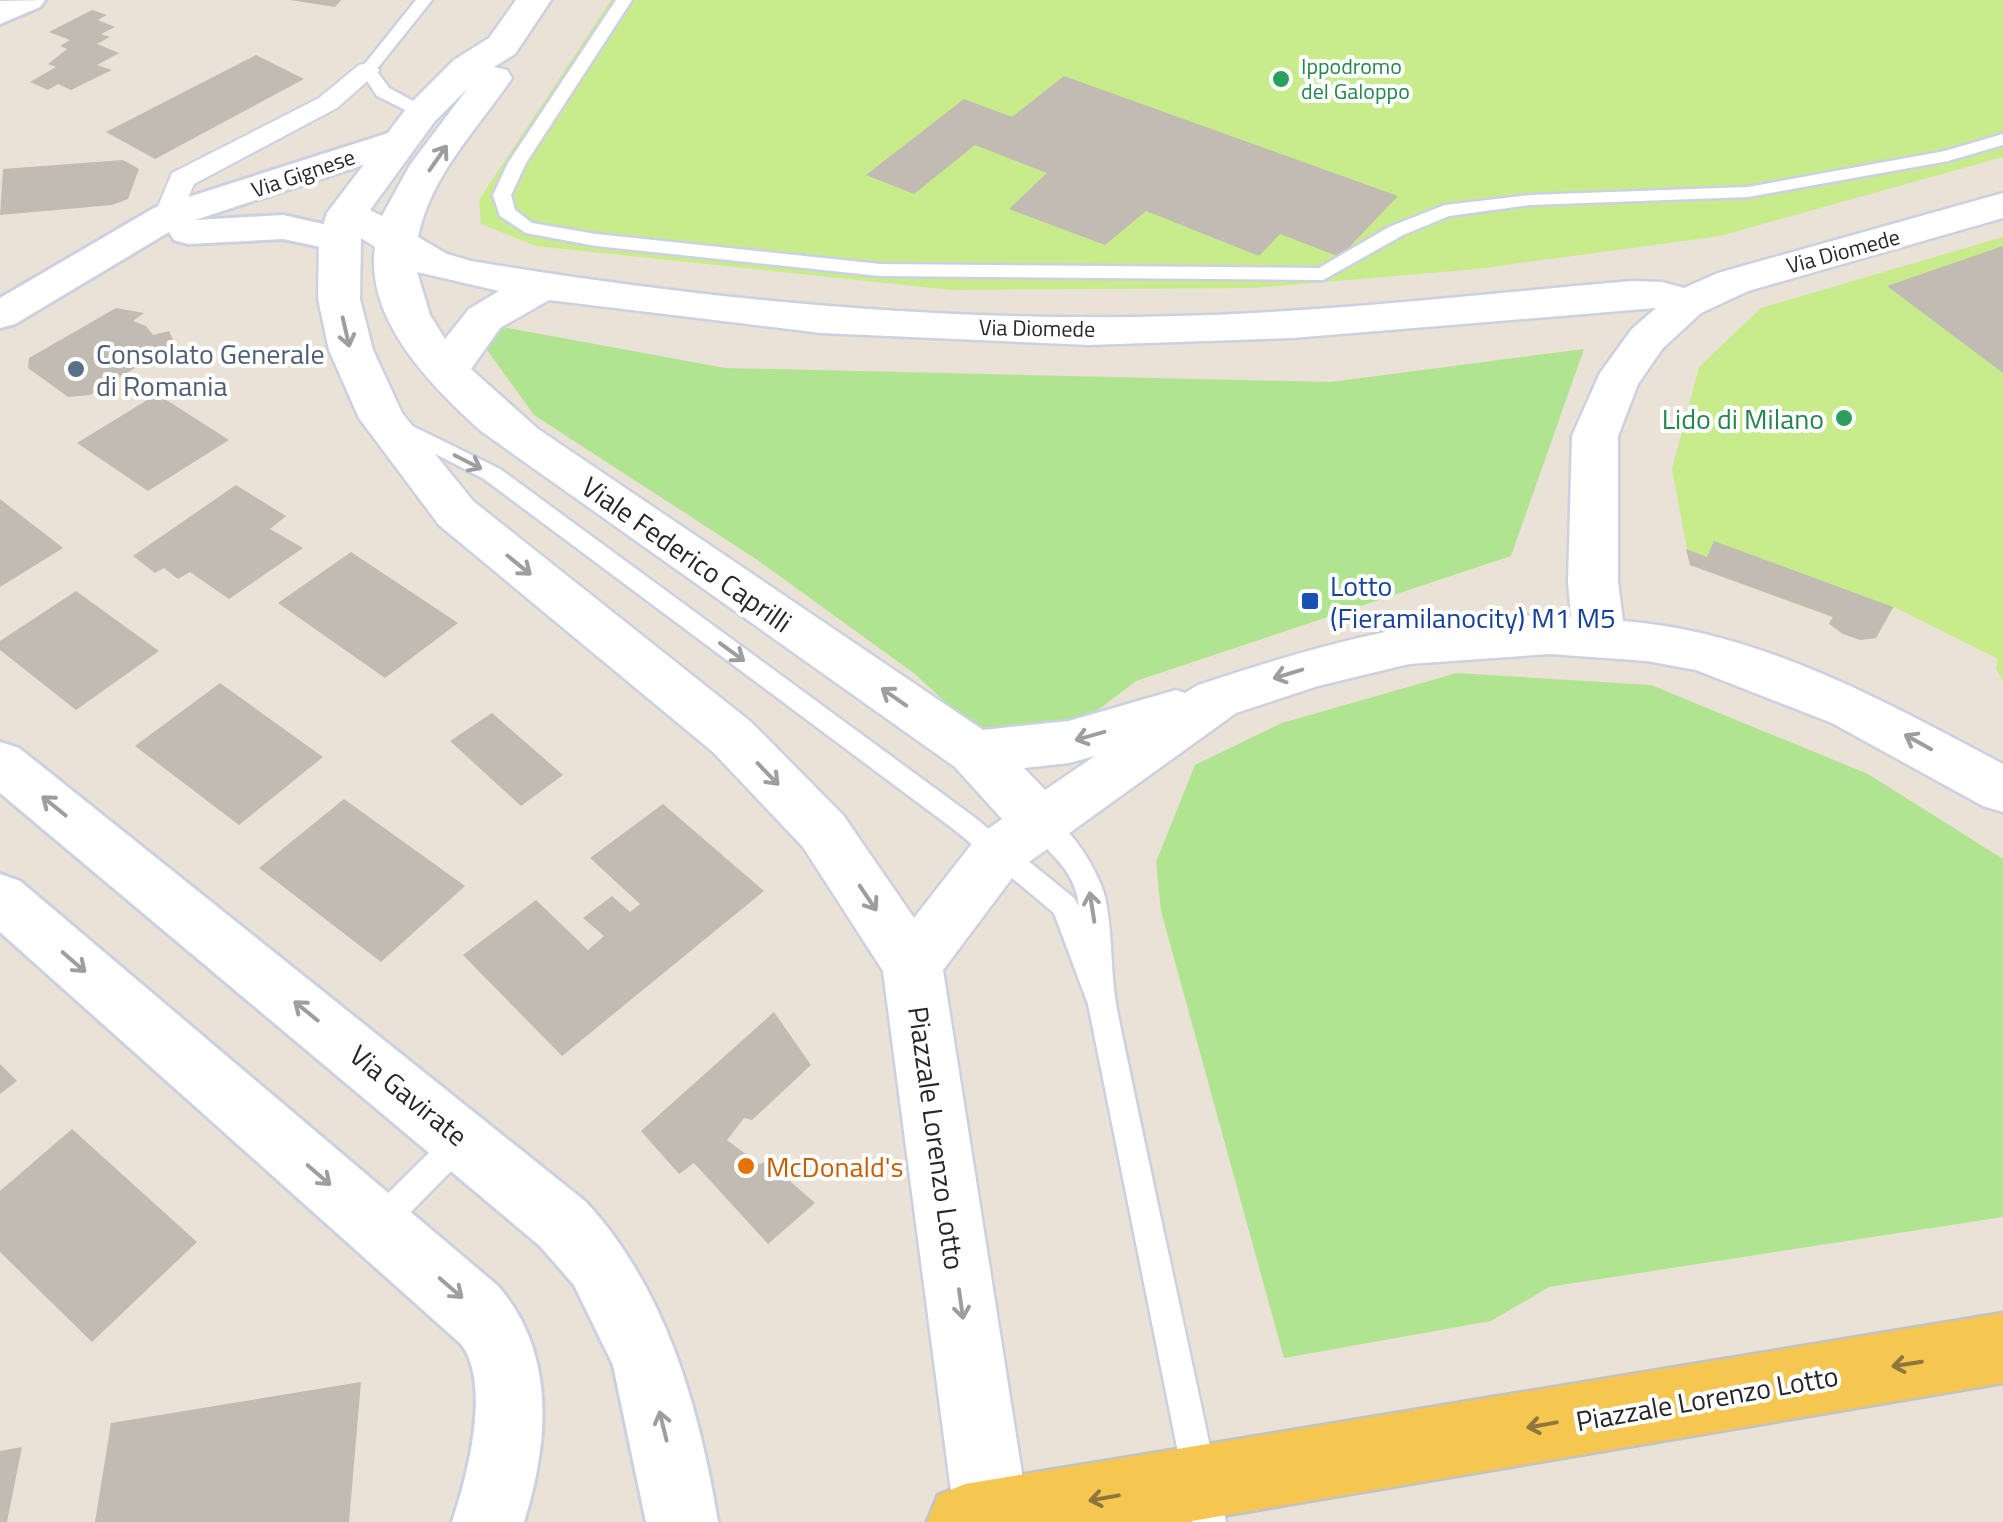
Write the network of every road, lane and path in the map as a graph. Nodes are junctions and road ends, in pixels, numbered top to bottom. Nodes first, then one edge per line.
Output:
1 (28, 0) edge
2 (424, 0) edge
3 (534, 0) edge
4 (624, 0) edge
5 (0, 14) edge
6 (502, 46) junction
7 (368, 70) junction
8 (412, 126) junction
9 (2003, 139) edge
10 (2003, 205) edge
11 (187, 211) junction
12 (344, 226) junction
13 (395, 244) junction
14 (101, 259) junction
15 (0, 265) edge
16 (542, 287) junction
17 (42, 292) junction
18 (1686, 304) junction
19 (0, 315) edge
20 (446, 373) junction
21 (382, 418) junction
22 (1600, 637) junction
23 (1217, 699) junction
24 (974, 752) junction
25 (0, 762) edge
26 (2003, 790) edge
27 (1018, 837) junction
28 (0, 898) edge
29 (912, 966) junction
30 (1102, 1004) junction
31 (464, 1139) junction
32 (377, 1225) junction
33 (2003, 1348) edge
34 (1205, 1502) edge
35 (982, 1521) edge
36 (488, 1522) edge
37 (682, 1522) edge

1 - 5 street
2 - 7 lane
3 - 6 street, Viale Federico Caprilli
4 - 9 lane
6 - 8 street, Viale Federico Caprilli
13 -> 6 street, Viale Federico Caprilli
7 - 8 lane
7 - 11 street
8 - 11 street, Via Gignese
8 - 12 street, Viale Federico Caprilli
10 - 18 street, Via Diomede
11 - 12 street, Via Gignese
11 - 14 street, Via Gignese
12 - 13 street
12 - 14 street, Via Gignese
12 -> 21 street
13 - 16 street, Via Diomede
13 - 20 street, Viale Federico Caprilli
14 - 17 street, Via Gignese
15 - 17 street
16 - 18 street, Via Diomede
16 - 20 street
17 - 19 street, Via Gignese
18 - 22 street, Via Diomede
24 -> 20 street, Viale Federico Caprilli
21 -> 27 lane, Viale Federico Caprilli
21 -> 29 street
22 -> 23 street
26 -> 22 street
23 -> 24 street
23 - 27 street
24 - 27 street, Viale Federico Caprilli
31 -> 25 street, Via Gavirate
27 - 29 street
27 - 30 lane
30 -> 27 lane
28 -> 32 street
29 -> 35 street, Piazzale Lorenzo Lotto
30 - 34 lane
31 - 32 lane
37 -> 31 street, Via Gavirate
32 -> 36 street
33 -> 34 main road, Piazzale Lorenzo Lotto
34 -> 35 main road, Piazzale Lorenzo Lotto

